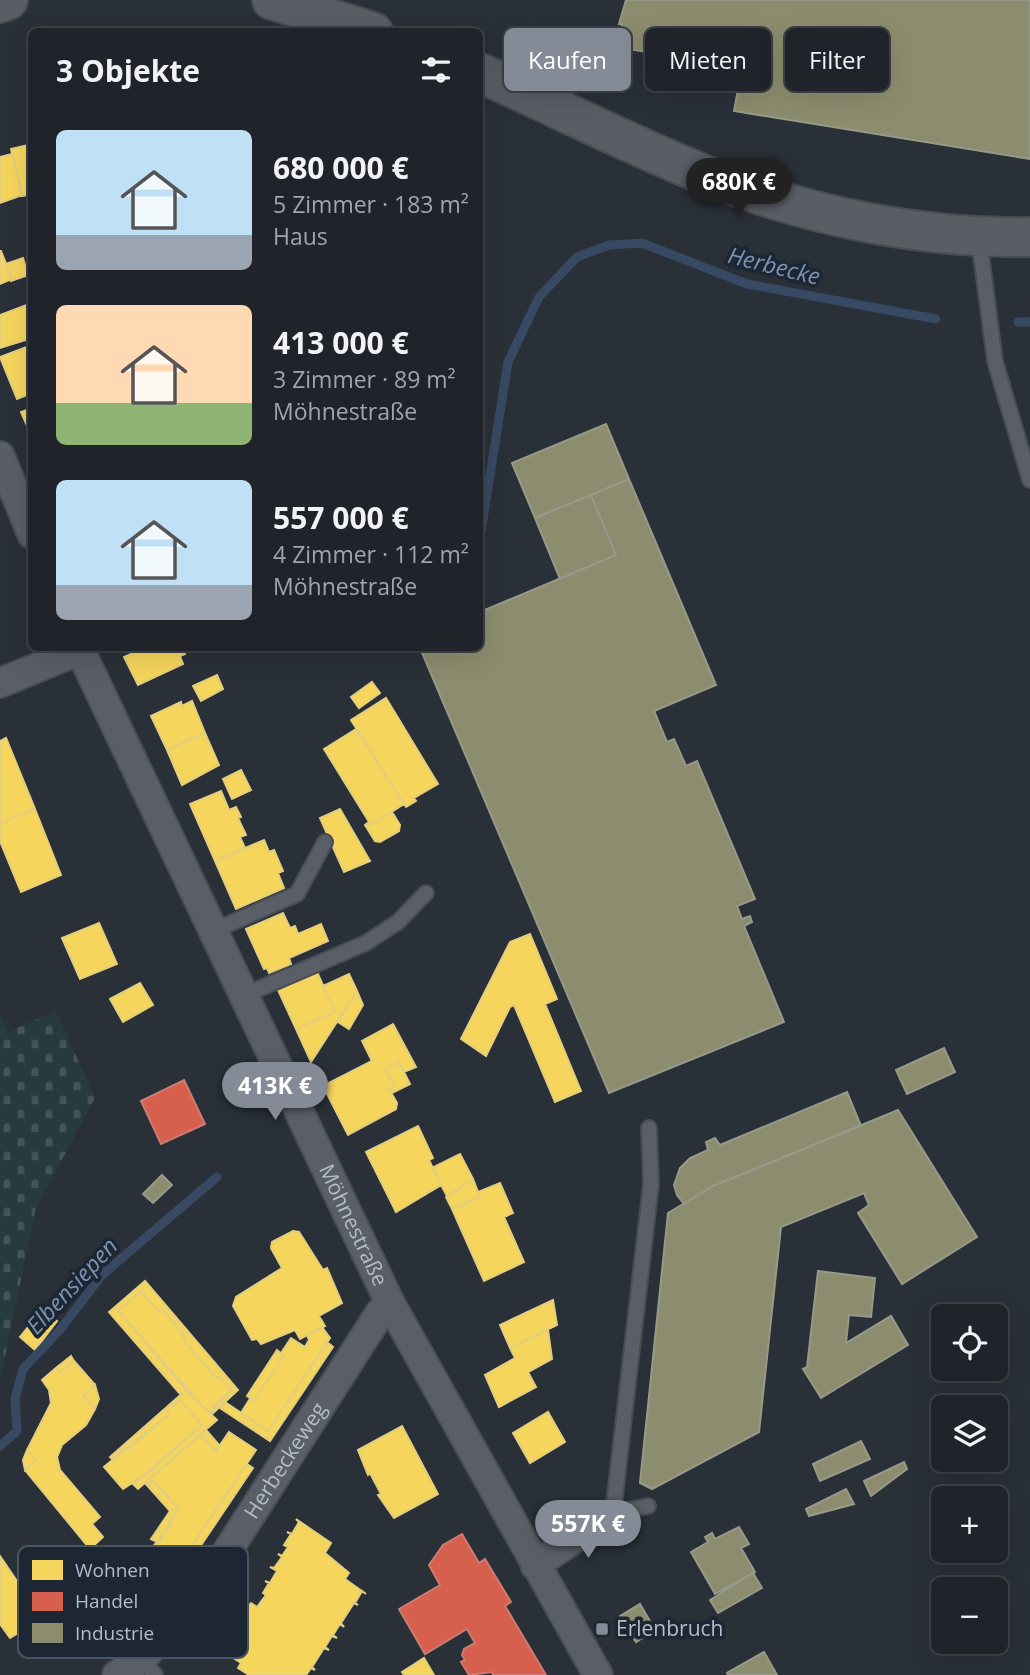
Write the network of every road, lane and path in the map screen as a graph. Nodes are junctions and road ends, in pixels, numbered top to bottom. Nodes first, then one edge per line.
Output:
1 (8, 0) edge
2 (272, 0) edge
3 (0, 2) edge
4 (360, 28) edge
5 (483, 74) edge
6 (1030, 237) edge
7 (979, 238) junction
8 (0, 456) edge
9 (1030, 480) edge
10 (28, 524) edge
11 (74, 651) edge
12 (80, 651) edge
13 (0, 683) edge
14 (324, 842) dead end
15 (426, 893) dead end
16 (213, 931) junction
17 (242, 996) junction
18 (649, 1128) dead end
19 (390, 1303) junction
20 (648, 1506) dead end
21 (613, 1513) junction
22 (231, 1546) edge
23 (535, 1565) junction
24 (149, 1667) edge
25 (117, 1675) edge
26 (598, 1675) edge

1 - 3 street
2 - 4 street
5 - 7 street
6 - 7 street
7 - 9 lane
8 - 10 street
11 - 13 street, Möhnestraße
12 - 16 street, Möhnestraße
14 - 16 lane
15 - 17 lane
16 - 17 street, Möhnestraße
17 - 19 street, Möhnestraße
18 - 21 lane
19 - 22 street, Herbeckeweg
19 - 23 street, Möhnestraße
20 - 21 lane
21 - 23 street
23 - 26 street, Möhnestraße
24 - 25 street, Herbeckeweg

